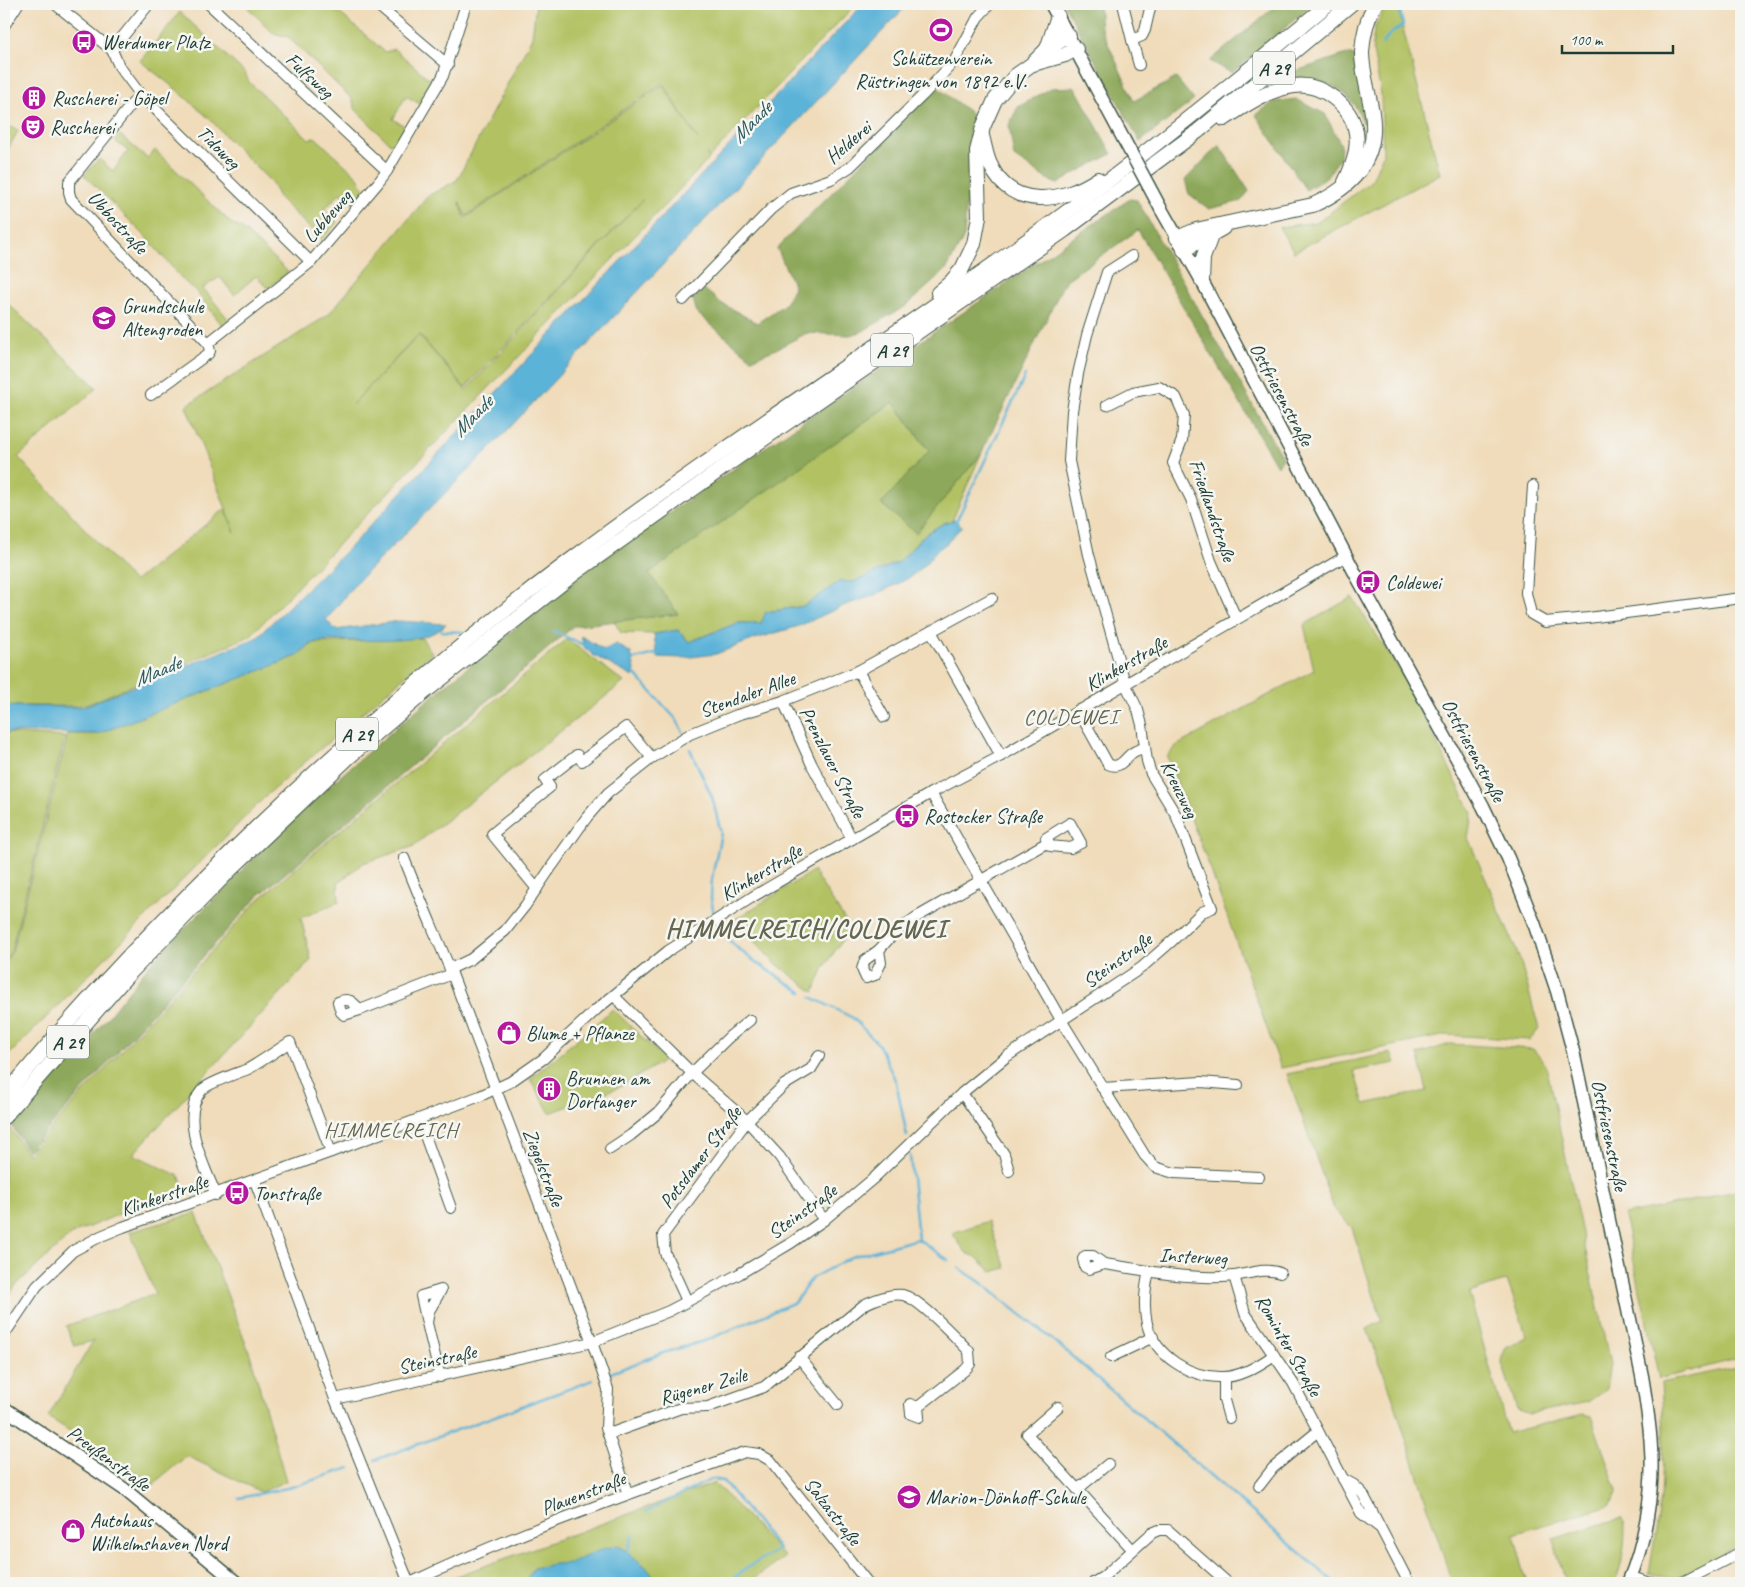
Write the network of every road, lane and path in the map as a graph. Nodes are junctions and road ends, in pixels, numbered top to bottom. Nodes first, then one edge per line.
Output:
1 (18, 4) edge
2 (55, 4) edge
3 (149, 4) edge
4 (210, 4) edge
5 (376, 4) edge
6 (466, 4) edge
7 (990, 4) edge
8 (1122, 4) edge
9 (1151, 4) edge
10 (1328, 4) edge
11 (1351, 4) edge
12 (1375, 4) edge
13 (1054, 10) edge
14 (4, 26) edge
15 (1069, 36) junction
16 (1132, 40) junction
17 (1047, 49) junction
18 (1076, 49) junction
19 (112, 50) junction
20 (1032, 64) junction
21 (448, 65) junction
22 (1139, 65) dead end
23 (140, 94) junction
24 (1197, 132) junction
25 (982, 133) junction
26 (1166, 136) junction
27 (387, 172) junction
28 (1342, 187) junction
29 (1229, 224) junction
30 (1211, 236) junction
31 (1181, 244) junction
32 (1132, 256) dead end
33 (311, 262) junction
34 (1202, 281) junction
35 (683, 300) dead end
36 (915, 319) junction
37 (208, 343) junction
38 (151, 395) dead end
39 (1107, 405) dead end
40 (1533, 486) dead end
41 (1346, 556) junction
42 (992, 598) dead end
43 (1741, 598) edge
44 (1236, 618) junction
45 (931, 631) junction
46 (858, 671) junction
47 (1125, 683) junction
48 (783, 701) junction
49 (1078, 710) junction
50 (884, 717) dead end
51 (1144, 748) junction
52 (1001, 756) junction
53 (652, 758) junction
54 (931, 794) junction
55 (852, 839) junction
56 (1048, 842) dead end
57 (404, 858) dead end
58 (980, 881) junction
59 (537, 889) junction
60 (1212, 908) joint
61 (880, 950) dead end
62 (451, 972) junction
63 (614, 996) junction
64 (360, 1010) dead end
65 (750, 1020) dead end
66 (1061, 1020) junction
67 (818, 1056) dead end
68 (692, 1073) junction
69 (1238, 1085) dead end
70 (1102, 1088) junction
71 (496, 1089) junction
72 (962, 1094) junction
73 (7, 1100) edge
74 (418, 1119) junction
75 (747, 1121) junction
76 (4, 1126) edge
77 (610, 1149) dead end
78 (331, 1152) junction
79 (1010, 1171) dead end
80 (1259, 1178) dead end
81 (254, 1181) junction
82 (216, 1195) junction
83 (451, 1208) dead end
84 (824, 1220) junction
85 (1104, 1264) dead end
86 (1149, 1270) junction
87 (1280, 1273) dead end
88 (1234, 1276) junction
89 (687, 1301) junction
90 (427, 1323) dead end
91 (4, 1335) edge
92 (1153, 1337) junction
93 (592, 1342) junction
94 (1274, 1355) junction
95 (799, 1357) junction
96 (1111, 1357) dead end
97 (440, 1377) junction
98 (1224, 1378) junction
99 (335, 1400) junction
100 (838, 1405) dead end
101 (918, 1407) dead end
102 (1058, 1407) dead end
103 (4, 1408) edge
104 (4, 1417) edge
105 (1229, 1418) dead end
106 (26, 1423) junction
107 (1318, 1431) junction
108 (609, 1434) junction
109 (771, 1461) joint
110 (1108, 1464) dead end
111 (1259, 1486) dead end
112 (1078, 1489) junction
113 (628, 1494) junction
114 (1132, 1549) junction
115 (1741, 1552) edge
116 (1106, 1580) edge
117 (1629, 1580) edge
118 (237, 1583) edge
119 (410, 1583) edge
120 (868, 1583) edge
121 (1093, 1583) edge
122 (1228, 1583) edge
123 (1409, 1583) edge
124 (1651, 1583) edge
125 (1681, 1583) edge

1 - 14 street
2 - 19 street
3 - 19 street
4 - 27 street, Fulfsweg
5 - 21 street
6 - 21 street, Lubbeweg
7 - 35 street, Helderei
8 - 16 street
9 - 16 street
10 - 26 highway, A 29
11 - 24 highway, A 29
12 - 28 highway
13 - 15 main road, Ostfriesenstraße
13 - 17 highway
15 - 17 highway
15 - 18 main road, Ostfriesenstraße
16 - 22 street
17 - 20 highway
18 - 20 highway
18 - 31 main road, Ostfriesenstraße, bridge
19 - 23 street, Tidoweg
20 - 25 highway
21 - 27 street, Lubbeweg
23 - 33 street, Tidoweg
23 - 37 street, Ubbostraße
24 - 28 highway
24 - 73 highway, A 29
25 - 26 highway
25 - 36 highway
26 - 36 highway, A 29
27 - 33 street, Lubbeweg
28 - 29 highway
29 - 30 highway
29 - 31 highway
30 - 31 highway
30 - 34 highway
31 - 34 main road, Ostfriesenstraße
32 - 47 street
33 - 37 street, Lubbeweg
34 - 41 main road, Ostfriesenstraße
36 - 73 highway, A 29
37 - 38 street, Lubbeweg
39 - 44 street, Friedlandstraße
40 - 43 street
41 - 44 street, Klinkerstraße
41 - 117 main road, Ostfriesenstraße
42 - 45 street, Stendaler Allee
44 - 47 street, Klinkerstraße
45 - 46 street, Stendaler Allee
45 - 52 street
46 - 48 street, Stendaler Allee
46 - 50 street
47 - 49 street, Klinkerstraße
47 - 51 street, Kreuzweg
48 - 53 street, Stendaler Allee
48 - 55 street, Prenzlauer Straße
49 - 51 street
49 - 52 street, Klinkerstraße
51 - 60 street, Kreuzweg
52 - 54 street, Klinkerstraße
53 - 59 street, Stendaler Allee
53 - 59 street
54 - 55 street, Klinkerstraße
54 - 58 street
55 - 63 street, Klinkerstraße
56 - 58 street
57 - 62 street, Ziegelstraße
58 - 61 street
58 - 66 street
59 - 62 street, Stendaler Allee
60 - 66 street, Steinstraße
62 - 64 street, Stendaler Allee
62 - 71 street, Ziegelstraße
63 - 68 street
63 - 71 street, Klinkerstraße
65 - 68 street
66 - 70 street
66 - 72 street, Steinstraße
67 - 75 street, Potsdamer Straße
68 - 75 street
68 - 77 street
69 - 70 street
70 - 80 street
71 - 74 street, Klinkerstraße
71 - 93 street, Ziegelstraße
72 - 79 street
72 - 84 street, Steinstraße
73 - 76 highway
74 - 78 street, Klinkerstraße
74 - 83 street
75 - 84 street
75 - 89 street, Potsdamer Straße
78 - 81 street, Klinkerstraße
78 - 82 street
81 - 82 street, Klinkerstraße
81 - 99 street
82 - 91 street, Klinkerstraße
84 - 89 street, Steinstraße
85 - 86 street, Insterweg
86 - 88 street, Insterweg
86 - 92 street
87 - 88 street, Insterweg
88 - 94 street, Rominter Straße
89 - 93 street, Steinstraße
90 - 97 street
92 - 96 street
92 - 98 street
93 - 97 street, Steinstraße
93 - 108 street, Ziegelstraße
94 - 98 street
94 - 107 street, Rominter Straße
95 - 100 street
95 - 101 street, Rügener Zeile
95 - 108 street, Rügener Zeile
97 - 99 street, Steinstraße
98 - 105 street
99 - 119 street
102 - 112 street
103 - 106 main road, Preußenstraße
104 - 106 main road, Preußenstraße
106 - 118 main road, Preußenstraße
107 - 111 street
107 - 123 street, Rominter Straße
108 - 113 street, Ziegelstraße
109 - 113 street, Plauenstraße
109 - 120 street, Salzastraße
110 - 112 street
112 - 114 street
113 - 119 street, Plauenstraße
114 - 116 street
114 - 122 street
115 - 125 street
116 - 121 street
117 - 124 street

